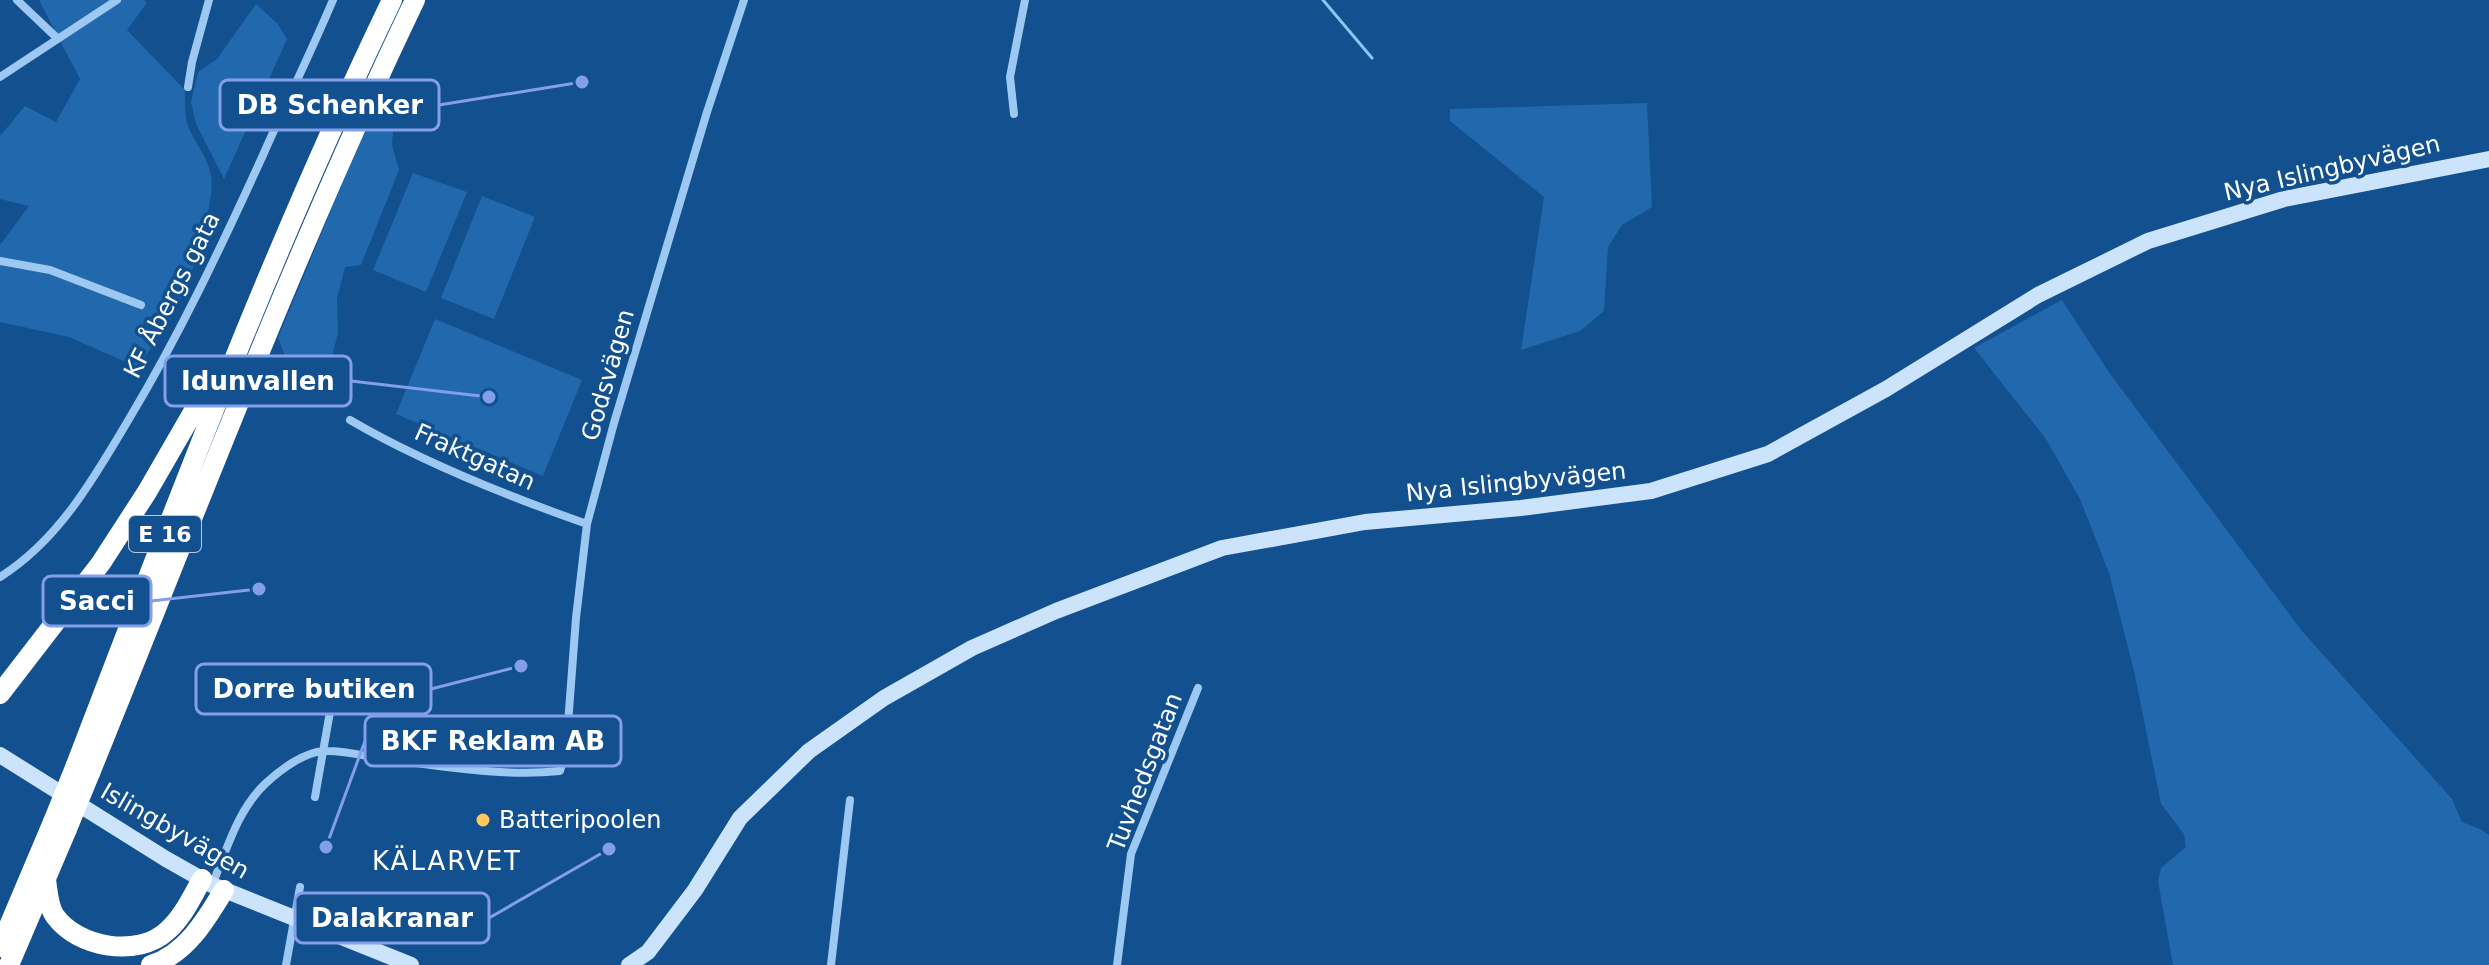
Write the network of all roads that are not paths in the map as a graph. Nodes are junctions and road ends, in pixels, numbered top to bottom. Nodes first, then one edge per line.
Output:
1 (17, 0) edge
2 (117, 0) edge
3 (209, 0) edge
4 (333, 0) edge
5 (392, 0) edge
6 (415, 0) edge
7 (744, 0) edge
8 (1025, 0) edge
9 (57, 38) junction
10 (0, 77) edge
11 (188, 87) dead end
12 (1014, 114) dead end
13 (2489, 159) edge
14 (0, 261) edge
15 (255, 303) junction
16 (141, 305) dead end
17 (350, 420) dead end
18 (587, 524) junction
19 (0, 577) edge
20 (337, 672) dead end
21 (1198, 688) dead end
22 (0, 694) edge
23 (322, 751) junction
24 (3, 758) edge
25 (83, 769) junction
26 (315, 797) dead end
27 (850, 800) dead end
28 (60, 825) junction
29 (46, 880) junction
30 (212, 885) junction
31 (300, 887) dead end
32 (294, 919) junction
33 (0, 947) edge
34 (9, 965) edge
35 (151, 965) edge
36 (286, 965) edge
37 (411, 965) edge
38 (629, 965) edge
39 (831, 965) edge
40 (1117, 965) edge

1 - 9 street
2 - 9 street
3 - 11 street
4 - 19 street, KF Åbergs gata
5 - 15 highway, E 16
6 - 25 highway, E 16
7 - 18 street, Godsvägen
8 - 12 street
9 - 10 street
13 - 38 street, Nya Islingbyvägen
14 - 16 street
15 - 22 highway
15 - 25 highway, E 16
17 - 18 street, Fraktgatan
18 - 23 street, Godsvägen
20 - 23 street
21 - 40 street, Tuvhedsgatan
23 - 26 street
23 - 30 street
24 - 30 street, Islingbyvägen
25 - 28 highway, E 16, bridge
27 - 39 street
28 - 29 highway, E 16
28 - 33 highway, E 16
29 - 30 highway
29 - 34 highway, E 16
30 - 32 street, Islingbyvägen
30 - 35 highway
31 - 32 street
32 - 36 street
32 - 37 street, Islingbyvägen

